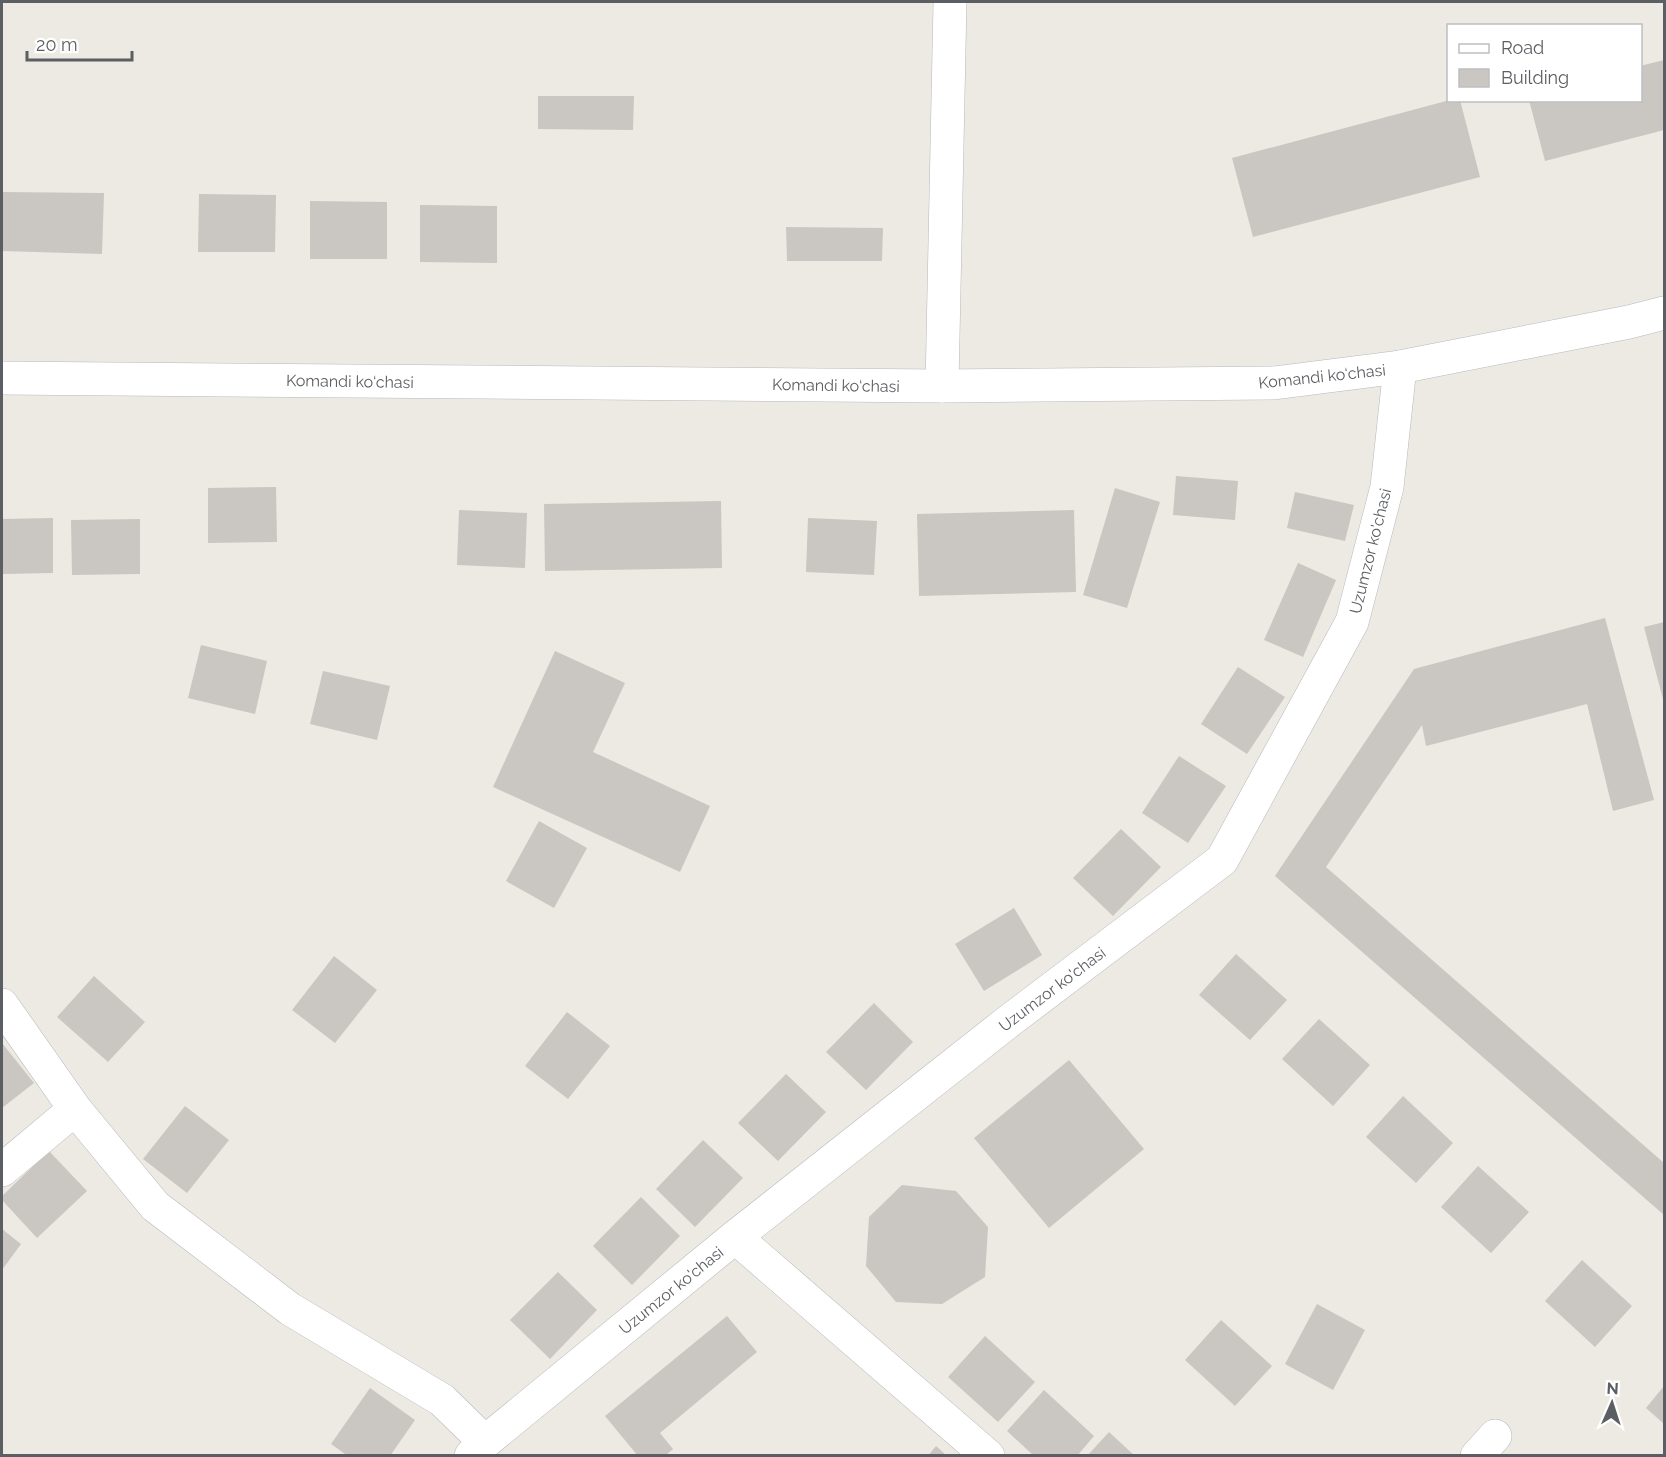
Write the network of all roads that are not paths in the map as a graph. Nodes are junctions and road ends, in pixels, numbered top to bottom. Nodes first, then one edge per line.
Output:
1 (950, 2) edge
2 (1665, 313) edge
3 (1400, 367) junction
4 (2, 378) edge
5 (942, 386) junction
6 (2, 1005) edge
7 (75, 1109) junction
8 (2, 1170) edge
9 (735, 1237) junction
10 (478, 1449) edge
11 (988, 1455) edge

1 - 5 street
2 - 3 street, Komandi ko‘chasi
3 - 5 street, Komandi ko‘chasi
3 - 9 street, Uzumzor ko'chasi
4 - 5 street, Komandi ko‘chasi
6 - 7 street
7 - 8 street
7 - 10 street
9 - 10 street, Uzumzor ko'chasi
9 - 11 street

